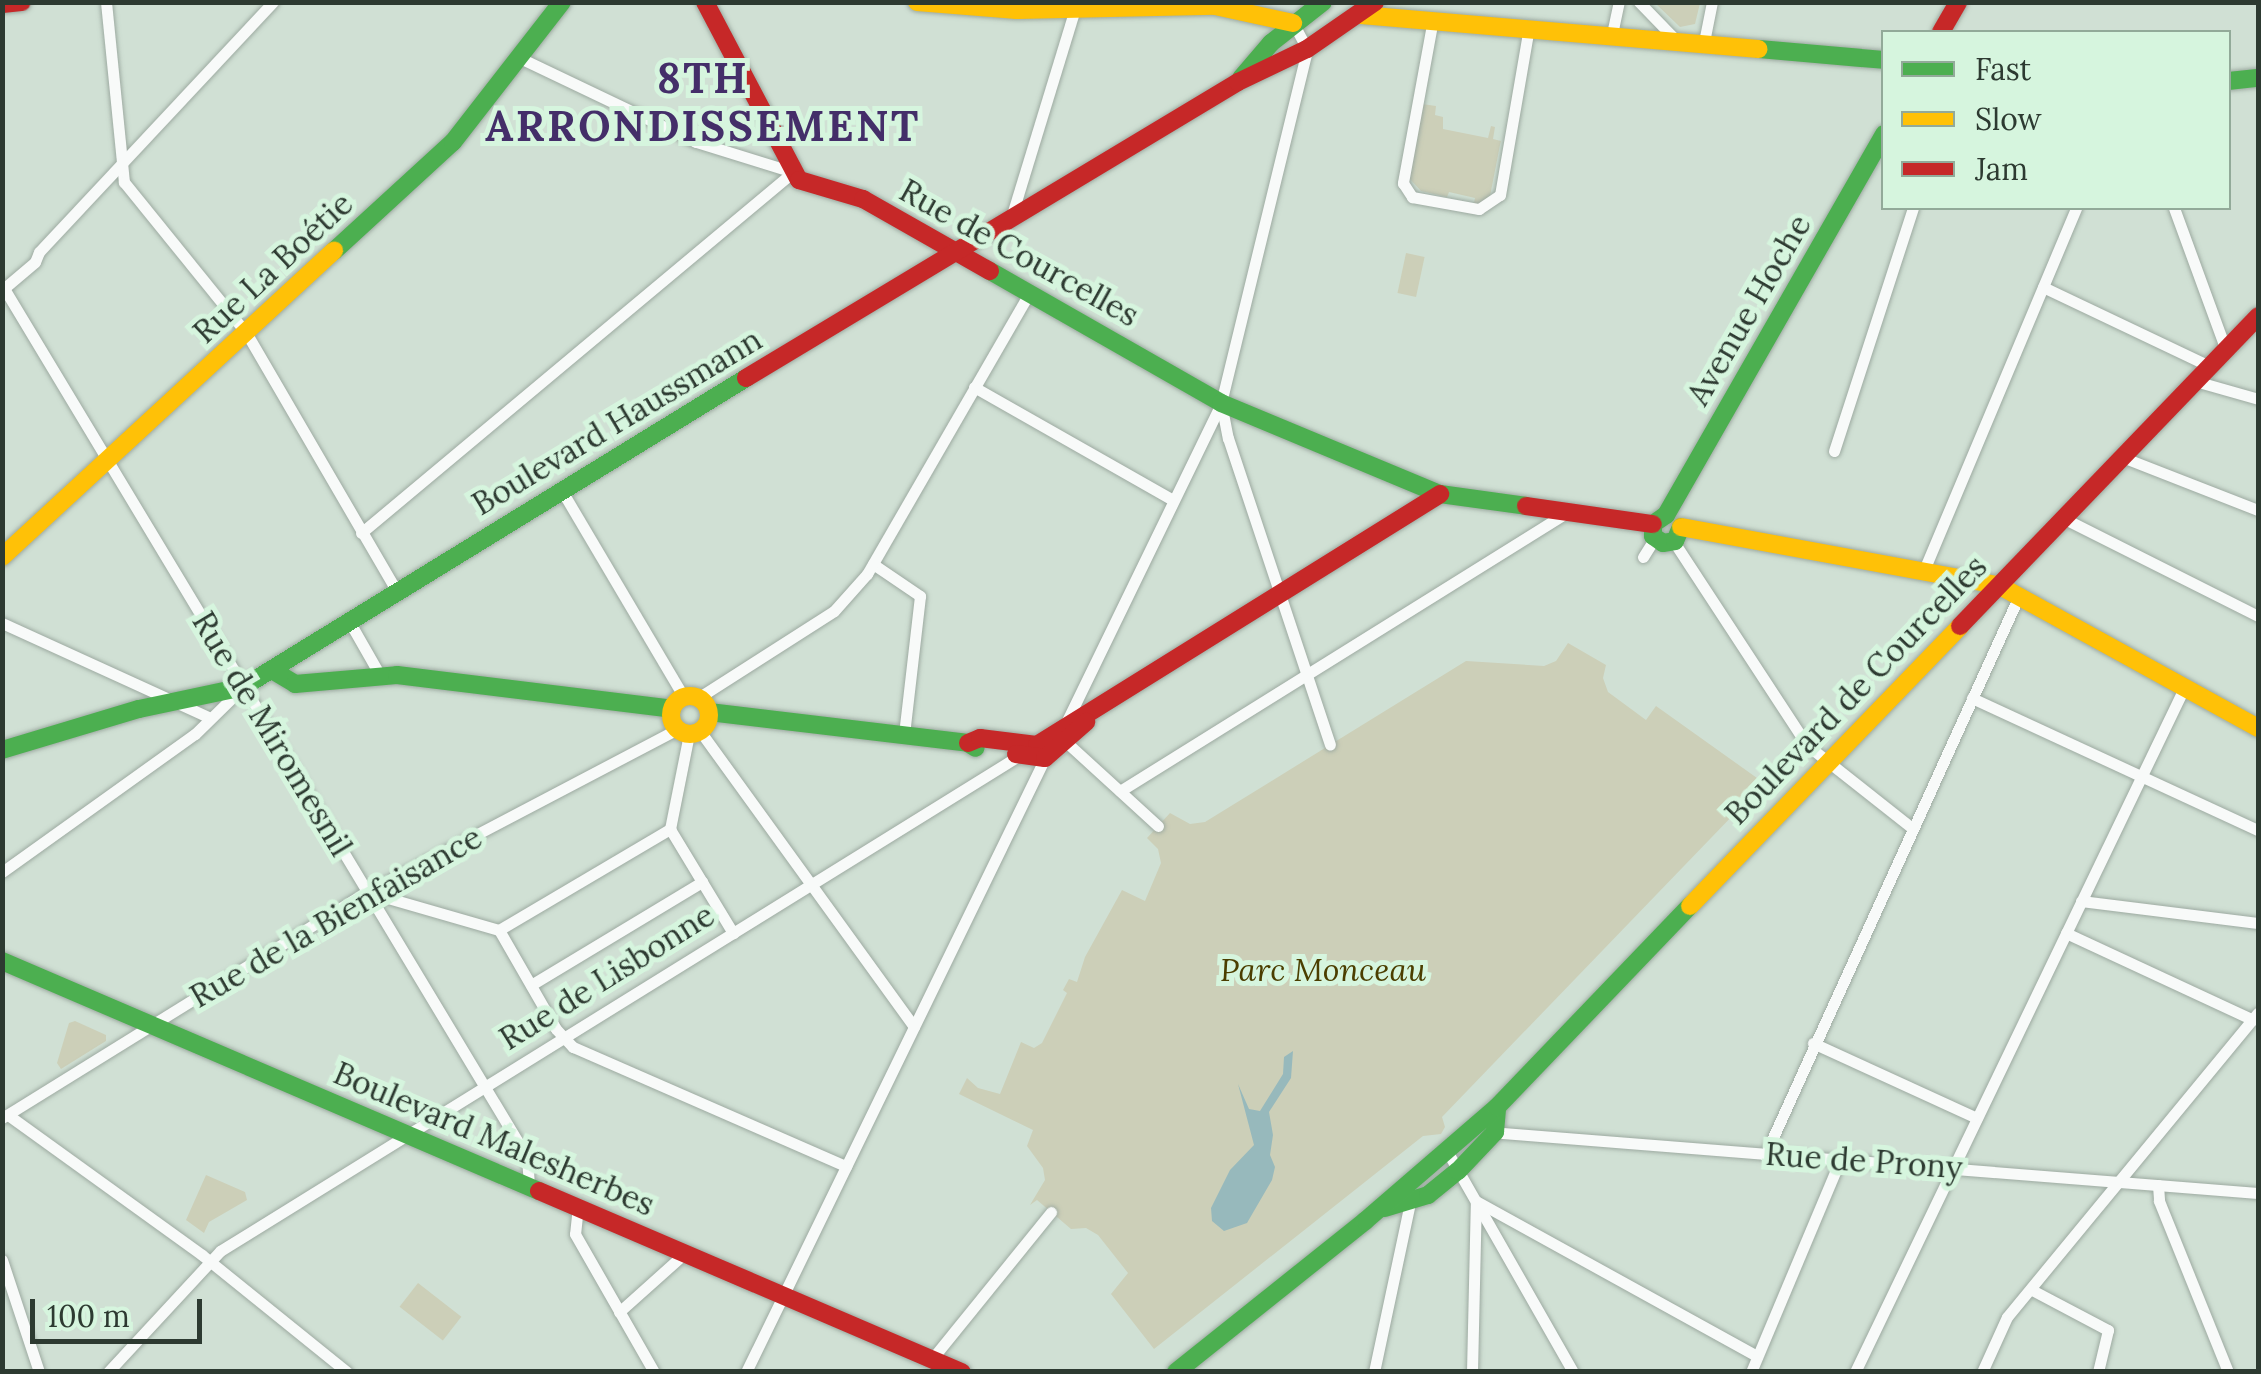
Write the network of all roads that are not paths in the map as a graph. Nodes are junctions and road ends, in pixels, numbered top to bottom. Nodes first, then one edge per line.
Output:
1 (22, 2) edge
2 (106, 2) edge
3 (273, 2) edge
4 (562, 2) edge
5 (705, 2) edge
6 (917, 2) edge
7 (1323, 2) edge
8 (1619, 2) edge
9 (1640, 2) edge
10 (1712, 2) edge
11 (1958, 2) edge
12 (2, 4) edge
13 (1076, 5) edge
14 (1371, 6) edge
15 (1433, 19) junction
16 (1294, 24) junction
17 (1529, 27) junction
18 (1942, 30) edge
19 (1612, 34) junction
20 (1676, 40) junction
21 (1704, 42) junction
22 (1307, 49) junction
23 (520, 58) junction
24 (1881, 60) edge
25 (2258, 78) edge
26 (2231, 81) edge
27 (1238, 82) junction
28 (1881, 139) edge
29 (119, 167) junction
30 (792, 172) junction
31 (1912, 210) edge
32 (2075, 210) edge
33 (2175, 210) edge
34 (1011, 218) junction
35 (956, 251) junction
36 (2043, 287) junction
37 (3, 288) edge
38 (1029, 293) junction
39 (2258, 316) edge
40 (247, 334) junction
41 (2226, 350) junction
42 (2209, 366) junction
43 (2195, 382) junction
44 (974, 387) junction
45 (1217, 395) junction
46 (2258, 400) edge
47 (1834, 451) dead end
48 (2122, 457) junction
49 (108, 460) junction
50 (562, 491) junction
51 (1440, 494) junction
52 (1171, 499) junction
53 (2258, 510) edge
54 (1569, 512) junction
55 (2064, 518) junction
56 (1666, 529) junction
57 (361, 533) junction
58 (2, 557) edge
59 (1642, 557) dead end
60 (873, 564) junction
61 (1924, 570) junction
62 (1998, 585) junction
63 (397, 592) junction
64 (1281, 595) junction
65 (2018, 598) junction
66 (2258, 616) edge
67 (350, 621) junction
68 (2, 622) edge
69 (272, 670) junction
70 (1307, 675) junction
71 (381, 677) junction
72 (244, 686) junction
73 (2184, 688) junction
74 (1972, 698) junction
75 (172, 701) junction
76 (691, 704) junction
77 (208, 717) junction
78 (2258, 728) edge
79 (689, 731) junction
80 (904, 736) junction
81 (1065, 736) junction
82 (968, 743) junction
83 (1330, 744) dead end
84 (2, 750) edge
85 (1041, 751) junction
86 (1020, 755) junction
87 (1827, 764) junction
88 (2141, 776) junction
89 (1120, 791) junction
90 (1158, 826) dead end
91 (1912, 828) junction
92 (670, 829) junction
93 (2258, 830) edge
94 (2, 872) edge
95 (702, 882) junction
96 (811, 885) junction
97 (366, 892) junction
98 (2081, 901) junction
99 (2258, 923) edge
100 (499, 930) junction
101 (2066, 933) junction
102 (733, 934) junction
103 (2, 961) edge
104 (531, 984) junction
105 (2256, 1016) edge
106 (153, 1025) junction
107 (914, 1028) junction
108 (564, 1039) junction
109 (1814, 1043) junction
110 (485, 1089) junction
111 (1497, 1107) junction
112 (5, 1117) edge
113 (1977, 1118) junction
114 (1470, 1130) junction
115 (1495, 1132) junction
116 (409, 1136) junction
117 (1446, 1150) junction
118 (1764, 1154) junction
119 (1840, 1160) junction
120 (846, 1166) junction
121 (1954, 1167) junction
122 (1458, 1171) junction
123 (1414, 1179) junction
124 (2119, 1181) junction
125 (2158, 1185) junction
126 (529, 1186) junction
127 (2258, 1193) edge
128 (1410, 1200) junction
129 (1476, 1201) junction
130 (578, 1206) junction
131 (1379, 1209) junction
132 (1051, 1212) dead end
133 (685, 1254) junction
134 (2, 1260) edge
135 (211, 1262) junction
136 (2032, 1290) junction
137 (783, 1295) junction
138 (619, 1312) junction
139 (1758, 1356) junction
140 (932, 1359) junction
141 (39, 1372) edge
142 (108, 1372) edge
143 (347, 1372) edge
144 (654, 1372) edge
145 (746, 1372) edge
146 (962, 1372) edge
147 (1176, 1372) edge
148 (1374, 1372) edge
149 (1472, 1372) edge
150 (1573, 1372) edge
151 (1751, 1372) edge
152 (1855, 1372) edge
153 (1982, 1372) edge
154 (2098, 1372) edge
155 (2228, 1372) edge

1 - 12 street
2 - 29 street
3 - 29 street
4 - 23 street, Rue La Boétie
5 - 30 street
6 - 13 street
7 - 16 street, Boulevard Haussmann
8 - 19 street
9 - 20 street
10 - 21 street
11 - 18 street
13 - 16 street
13 - 34 street
14 - 15 street
14 - 22 street, Boulevard Haussmann
15 - 17 street
15 - 17 street
16 - 22 street
16 - 27 street, Boulevard Haussmann
17 - 19 street
19 - 20 street
20 - 21 street
21 - 24 street
22 - 27 street, Boulevard Haussmann
22 - 45 street
23 - 30 street, Rue de Courcelles
23 - 40 street, Rue La Boétie
25 - 26 street
27 - 34 street, Boulevard Haussmann
28 - 56 street, Avenue Hoche
29 - 37 street
29 - 40 street
30 - 35 street, Rue de Courcelles
30 - 57 street
31 - 47 street
32 - 36 street
33 - 41 street
34 - 35 street, Boulevard Haussmann
35 - 38 street, Rue de Courcelles
35 - 50 street, Boulevard Haussmann
36 - 42 street
36 - 61 street
37 - 49 street, Rue de Miromesnil
38 - 44 street
38 - 45 street, Rue de Courcelles
39 - 41 street, Boulevard de Courcelles
40 - 49 street, Rue La Boétie
40 - 57 street
41 - 42 street, Boulevard de Courcelles
42 - 43 street, Boulevard de Courcelles
43 - 46 street
43 - 48 street, Boulevard de Courcelles
44 - 52 street
44 - 60 street
45 - 51 street, Rue de Courcelles
45 - 52 street
45 - 64 street
48 - 53 street
48 - 55 street, Boulevard de Courcelles
49 - 58 street, Rue La Boétie
49 - 72 street, Rue de Miromesnil
50 - 63 street, Boulevard Haussmann
50 - 76 street
51 - 54 street
51 - 64 street
52 - 81 street
54 - 56 street
54 - 70 street
55 - 62 street, Boulevard de Courcelles
55 - 66 street
56 - 59 street
56 - 61 street
56 - 87 street
57 - 63 street
60 - 76 street
60 - 80 street
61 - 62 street
62 - 65 street
62 - 87 street, Boulevard de Courcelles
63 - 67 street, Boulevard Haussmann
64 - 70 street
64 - 81 street
65 - 73 street
65 - 74 street
67 - 69 street, Boulevard Haussmann
67 - 71 street
68 - 75 street
69 - 71 street
69 - 72 street, Boulevard Haussmann
70 - 83 street
70 - 89 street
71 - 76 street
72 - 75 street, Boulevard Haussmann
72 - 77 street
72 - 97 street, Rue de Miromesnil
73 - 78 street
73 - 88 street
74 - 88 street
74 - 91 street
75 - 77 street
75 - 84 street, Boulevard Haussmann
76 - 79 street
76 - 79 street
76 - 80 street
77 - 94 street
79 - 92 street
79 - 96 street
79 - 97 street, Rue de la Bienfaisance
80 - 82 street
81 - 85 street
81 - 89 street
82 - 85 street
82 - 86 street
85 - 86 street
85 - 107 street
86 - 96 street, Rue de Lisbonne
87 - 91 street
87 - 111 street, Boulevard de Courcelles
88 - 93 street
88 - 98 street
89 - 90 street
91 - 109 street
92 - 95 street
92 - 100 street
95 - 102 street
95 - 104 street
96 - 102 street, Rue de Lisbonne
96 - 107 street
97 - 100 street
97 - 106 street, Rue de la Bienfaisance
97 - 110 street, Rue de Miromesnil
98 - 99 street
98 - 101 street
100 - 104 street
101 - 105 street
101 - 113 street
102 - 108 street, Rue de Lisbonne
103 - 106 street, Boulevard Malesherbes
104 - 108 street
105 - 124 street
106 - 112 street, Rue de la Bienfaisance
106 - 116 street, Boulevard Malesherbes
107 - 120 street
108 - 110 street, Rue de Lisbonne
108 - 120 street
109 - 113 street
109 - 118 street
110 - 116 street, Rue de Lisbonne
110 - 126 street, Rue de Miromesnil
111 - 114 street, Boulevard de Courcelles
111 - 115 street
112 - 135 street
113 - 121 street
114 - 115 street, Rue de Prony
114 - 117 street, Boulevard de Courcelles
115 - 118 street, Rue de Prony
115 - 122 street
116 - 126 street, Boulevard Malesherbes
116 - 135 street, Rue de Lisbonne
117 - 122 street
117 - 123 street, Boulevard de Courcelles
118 - 119 street, Rue de Prony
119 - 121 street, Rue de Prony
119 - 139 street
120 - 137 street
121 - 124 street, Rue de Prony
121 - 152 street
122 - 128 street
122 - 129 street
123 - 128 street
123 - 131 street, Boulevard de Courcelles
124 - 125 street, Rue de Prony
124 - 136 street
125 - 127 street, Rue de Prony
125 - 155 street
126 - 130 street, Boulevard Malesherbes
128 - 131 street
128 - 148 street
129 - 139 street
129 - 149 street
129 - 150 street
130 - 133 street, Boulevard Malesherbes
130 - 138 street
131 - 147 street
132 - 140 street
133 - 137 street, Boulevard Malesherbes
133 - 138 street
134 - 141 street
135 - 142 street, Rue de Lisbonne
135 - 143 street
136 - 153 street
136 - 154 street
137 - 140 street, Boulevard Malesherbes
137 - 145 street
138 - 144 street
139 - 151 street
140 - 146 street, Boulevard Malesherbes

